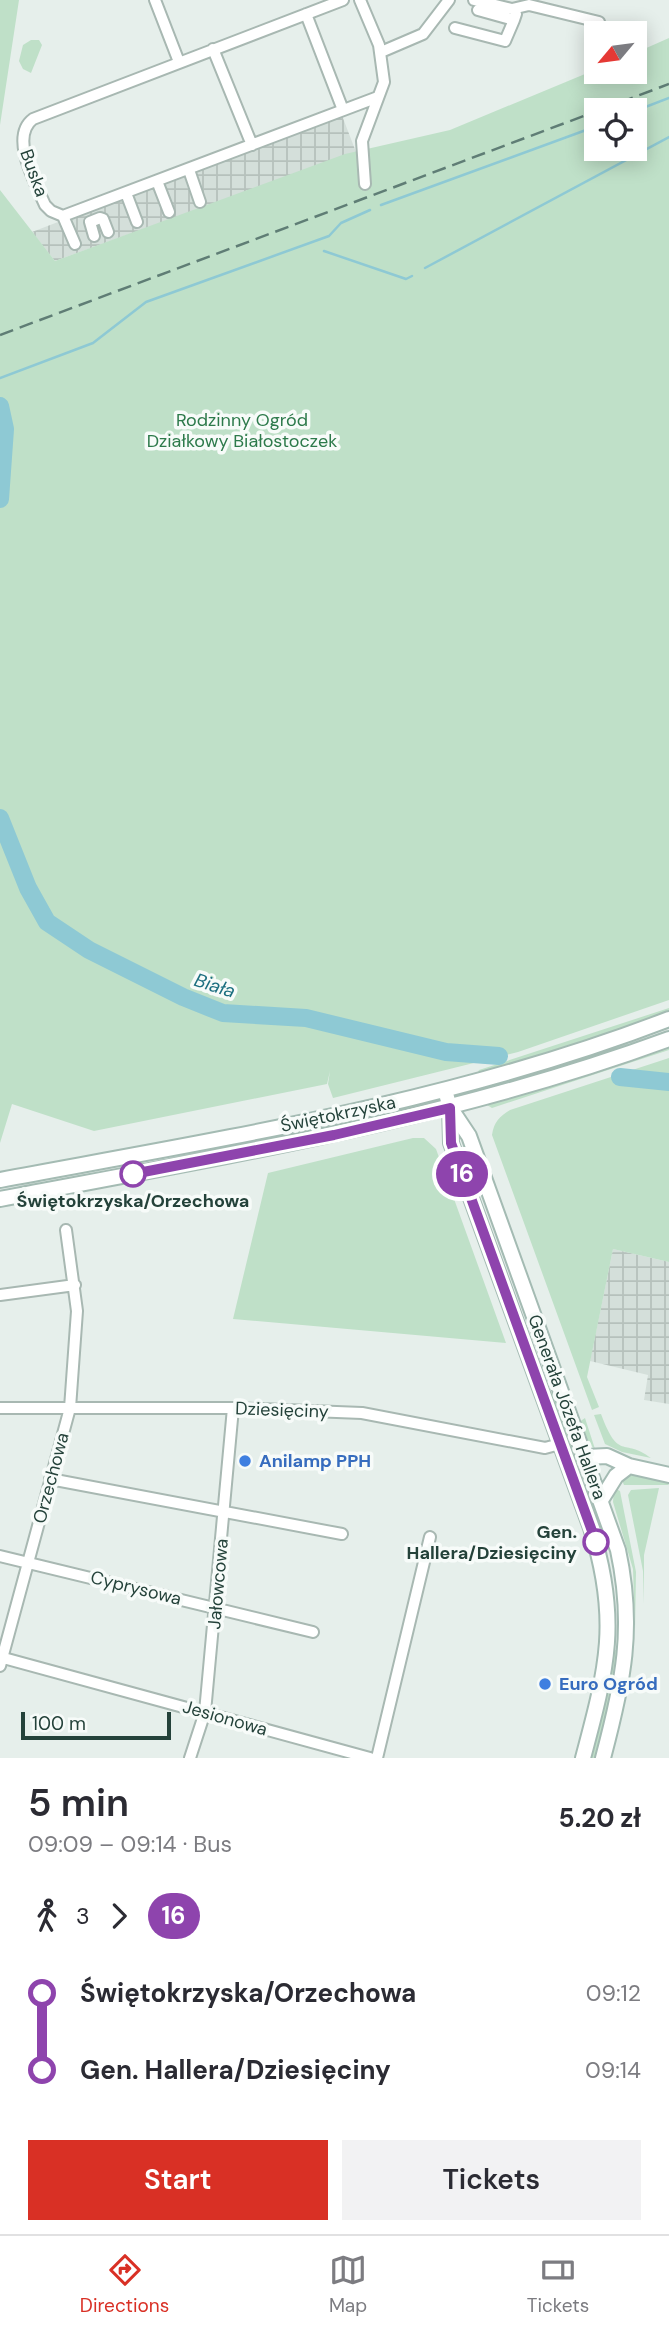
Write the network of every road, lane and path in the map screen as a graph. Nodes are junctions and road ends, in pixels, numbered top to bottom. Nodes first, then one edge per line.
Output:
1 (155, 0) edge
2 (343, 0) edge
3 (360, 0) edge
4 (449, 0) edge
5 (476, 5) edge
6 (518, 11) junction
7 (306, 14) junction
8 (592, 21) edge
9 (455, 28) dead end
10 (214, 49) junction
11 (381, 52) junction
12 (179, 62) junction
13 (378, 97) junction
14 (343, 110) junction
15 (252, 145) junction
16 (188, 170) junction
17 (158, 181) junction
18 (365, 184) dead end
19 (126, 193) junction
20 (200, 202) dead end
21 (93, 205) junction
22 (169, 212) dead end
23 (63, 216) junction
24 (98, 218) junction
25 (137, 222) dead end
26 (108, 232) dead end
27 (94, 236) dead end
28 (75, 244) dead end
29 (669, 1019) edge
30 (669, 1039) edge
31 (445, 1090) junction
32 (450, 1108) junction
33 (0, 1180) edge
34 (0, 1199) edge
35 (66, 1230) dead end
36 (520, 1276) junction
37 (502, 1284) junction
38 (75, 1285) junction
39 (0, 1296) edge
40 (0, 1408) edge
41 (69, 1408) junction
42 (233, 1408) junction
43 (560, 1444) junction
44 (586, 1457) junction
45 (629, 1466) junction
46 (669, 1475) edge
47 (50, 1479) junction
48 (601, 1500) junction
49 (223, 1510) junction
50 (342, 1534) dead end
51 (430, 1537) dead end
52 (0, 1556) edge
53 (29, 1563) junction
54 (216, 1608) junction
55 (313, 1632) dead end
56 (628, 1643) junction
57 (609, 1644) junction
58 (1, 1660) edge
59 (205, 1712) junction
60 (190, 1758) edge
61 (370, 1758) edge
62 (377, 1758) edge
63 (583, 1758) edge
64 (603, 1758) edge

1 - 12 street
2 - 7 street, Buska
3 - 11 street
4 - 11 street
5 - 6 street
6 - 8 street
6 - 9 street
7 - 10 street, Buska
7 - 14 street
10 - 12 street, Buska
10 - 15 street
11 - 13 street
12 - 23 street, Buska
13 - 14 street, Buska
13 - 18 street
14 - 15 street, Buska
15 - 16 street, Buska
16 - 17 street, Buska
16 - 20 street
17 - 19 street, Buska
17 - 22 street
19 - 21 street, Buska
19 - 25 street
21 - 23 street, Buska
21 - 24 street
23 - 28 street
24 - 26 street
24 - 27 street
29 - 31 main road, Świętokrzyska
30 - 32 main road, Świętokrzyska
31 - 32 main road, Generała Józefa Hallera
31 - 33 main road, Świętokrzyska
32 - 34 main road, Świętokrzyska
32 - 36 main road, Generała Józefa Hallera
32 - 37 main road, Generała Józefa Hallera
35 - 38 street, Orzechowa
36 - 37 main road
36 - 44 main road, Generała Józefa Hallera
37 - 43 main road, Generała Józefa Hallera
38 - 39 street
38 - 41 street, Orzechowa
40 - 41 street, Dziesięciny
41 - 42 street, Dziesięciny
41 - 47 street, Orzechowa
42 - 43 street, Dziesięciny
42 - 49 street, Jałowcowa
43 - 57 main road, Generała Józefa Hallera
44 - 45 main road
44 - 48 main road, Generała Józefa Hallera
45 - 46 main road
45 - 48 main road
47 - 49 street
47 - 53 street, Orzechowa
48 - 56 main road, Generała Józefa Hallera
49 - 50 street
49 - 54 street, Jałowcowa
51 - 62 street
52 - 53 street, Cyprysowa
53 - 54 street, Cyprysowa
53 - 58 street, Orzechowa
54 - 55 street, Cyprysowa
54 - 59 street, Jałowcowa
56 - 57 main road
56 - 64 main road, Generała Józefa Hallera
57 - 63 main road, Generała Józefa Hallera
58 - 59 street, Jesionowa
59 - 60 street, Jałowcowa
59 - 61 street, Jesionowa

